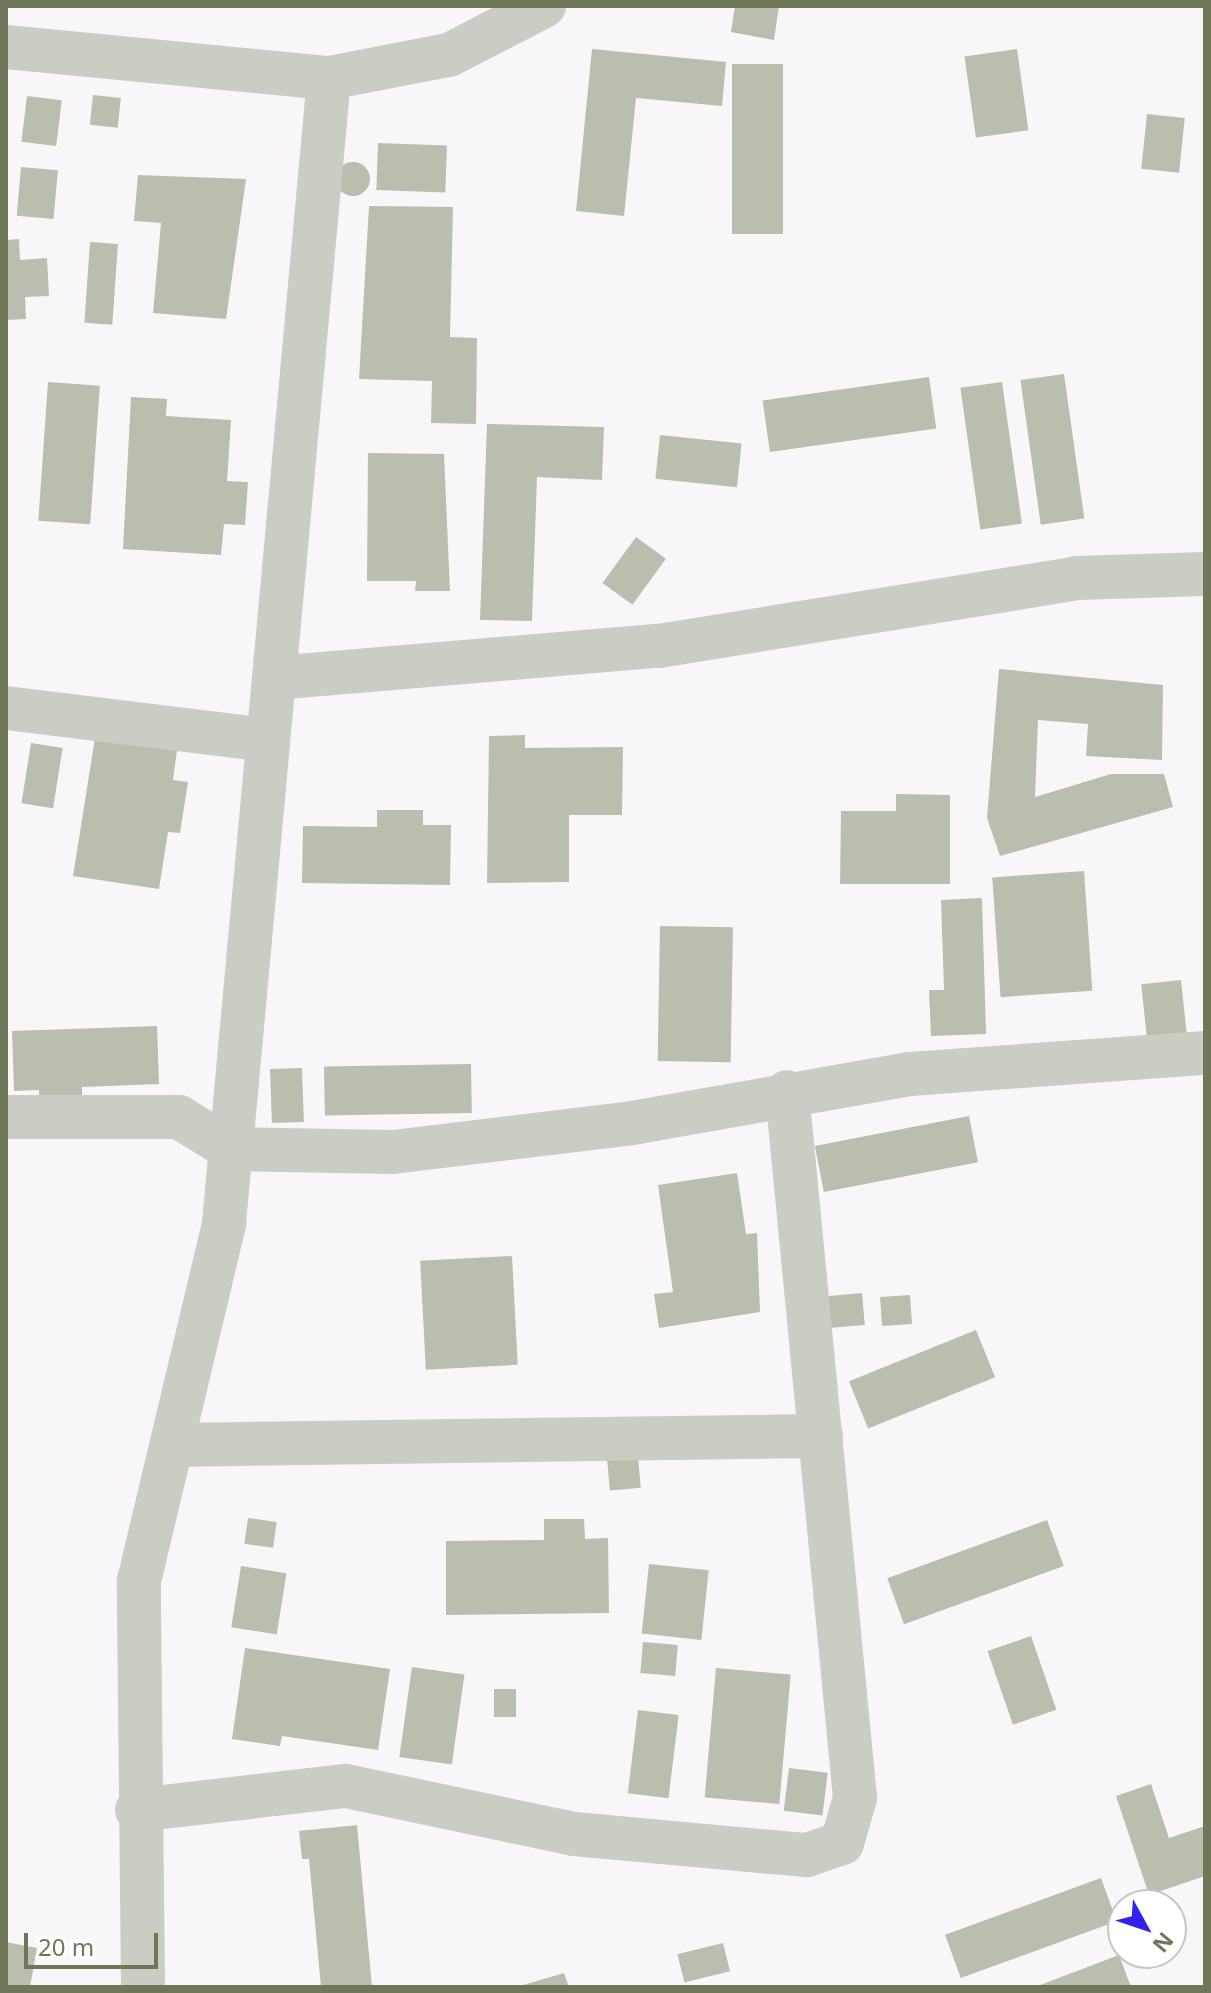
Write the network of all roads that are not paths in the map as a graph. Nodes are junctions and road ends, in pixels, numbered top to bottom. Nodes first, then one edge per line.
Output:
1 (544, 6) edge
2 (6, 47) edge
3 (329, 78) junction
4 (1205, 574) edge
5 (274, 678) junction
6 (6, 708) edge
7 (268, 740) junction
8 (1205, 1053) edge
9 (787, 1092) junction
10 (6, 1117) edge
11 (231, 1149) junction
12 (821, 1436) junction
13 (172, 1445) junction
14 (137, 1810) junction
15 (143, 1987) edge

1 - 3 street
2 - 3 street
3 - 5 street
4 - 5 street
5 - 7 street
6 - 7 street
7 - 11 street
8 - 9 street
9 - 11 street
9 - 12 street
10 - 11 street
11 - 13 street
12 - 13 street
12 - 14 street
13 - 14 street
14 - 15 street

